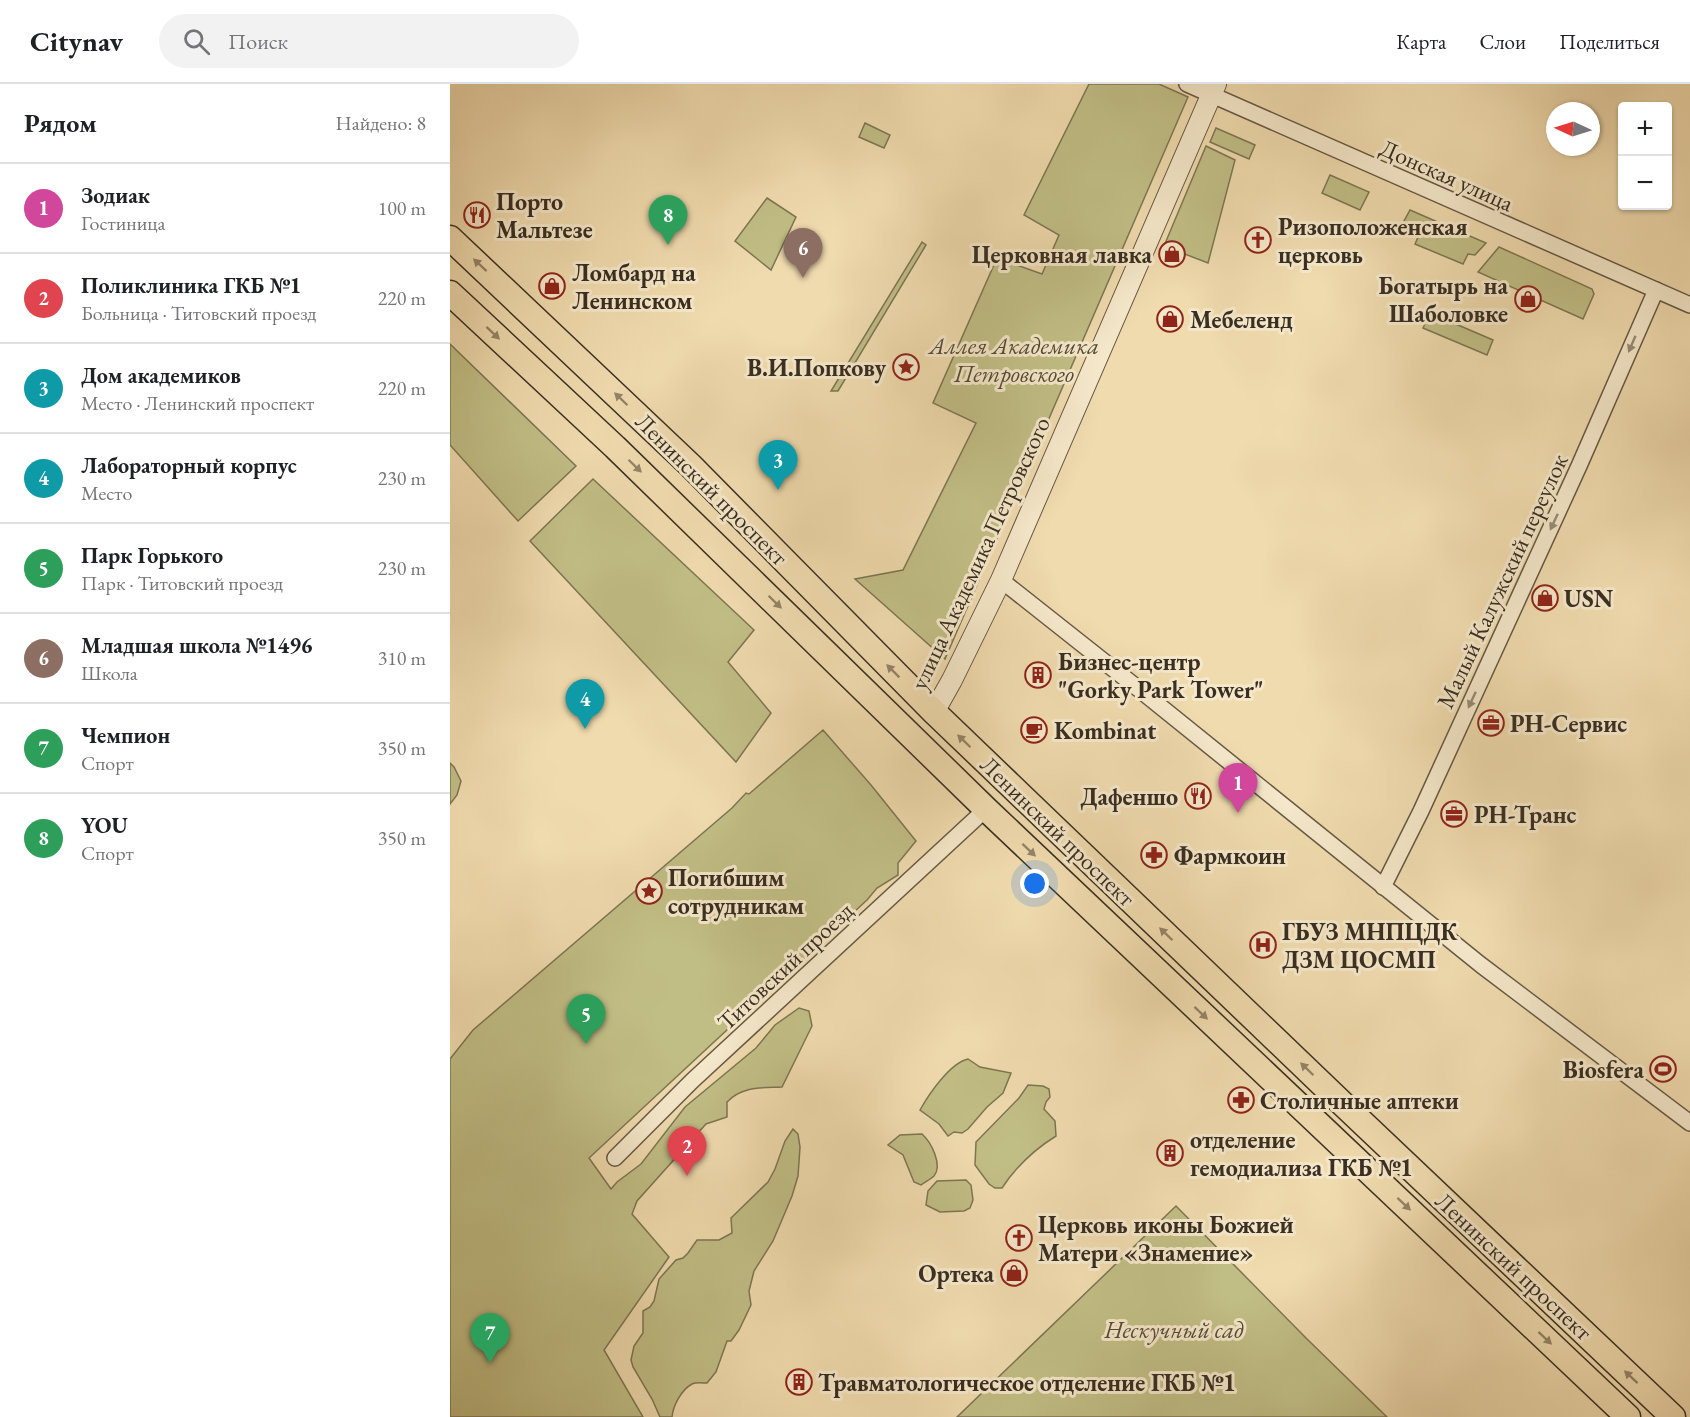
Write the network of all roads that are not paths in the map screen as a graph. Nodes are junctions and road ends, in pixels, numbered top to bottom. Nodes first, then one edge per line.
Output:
1 (1187, 84) edge
2 (1214, 89) edge
3 (450, 238) edge
4 (1656, 290) junction
5 (450, 292) edge
6 (1690, 305) edge
7 (1001, 580) junction
8 (934, 712) junction
9 (986, 809) junction
10 (1383, 887) junction
11 (1690, 1123) edge
12 (615, 1158) dead end
13 (1628, 1417) edge
14 (1673, 1417) edge

1 - 2 street, Донская улица
2 - 4 street, Донская улица
2 - 7 street, улица Академика Петровского
8 -> 3 main road, Ленинский проспект
4 - 6 street, Донская улица
4 -> 10 street, Малый Калужский переулок
5 -> 9 main road, Ленинский проспект
7 - 8 street, улица Академика Петровского
7 - 10 street
14 -> 8 main road, Ленинский проспект
9 - 12 street, Титовский проезд
9 -> 13 main road, Ленинский проспект
10 - 11 street

